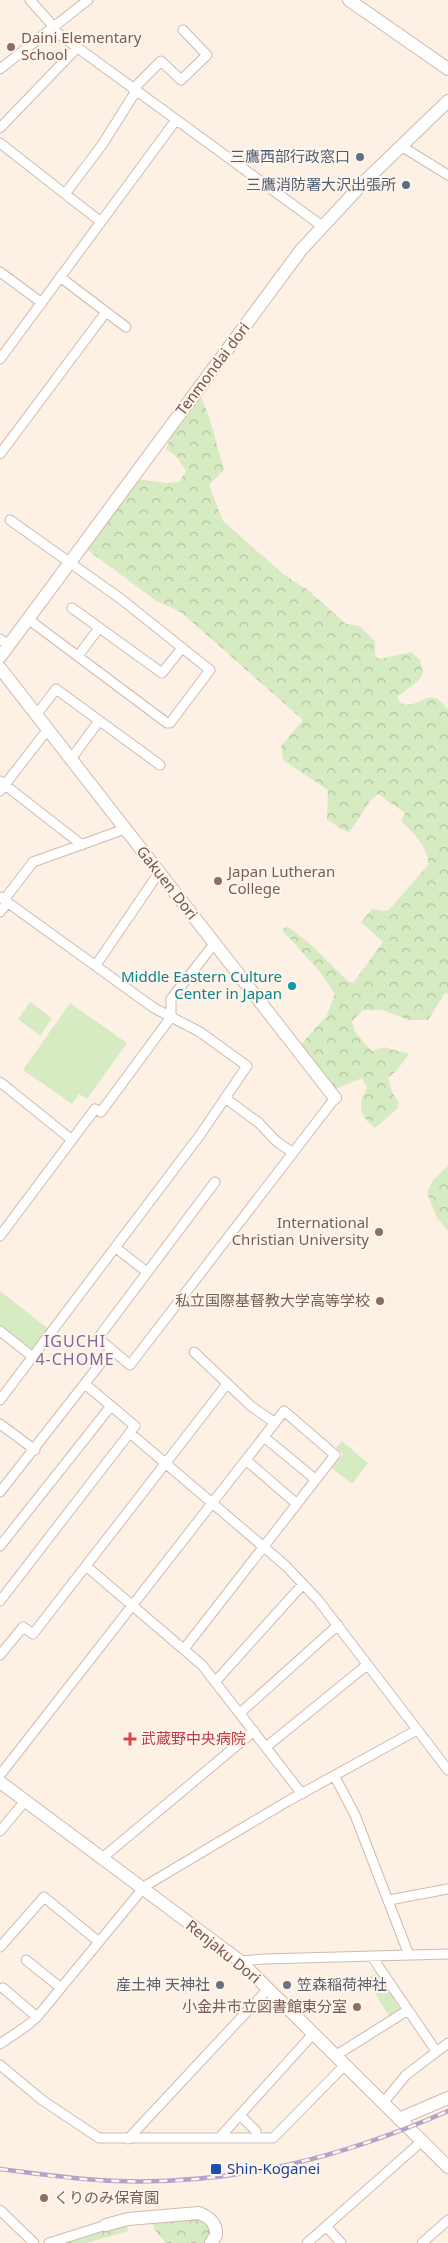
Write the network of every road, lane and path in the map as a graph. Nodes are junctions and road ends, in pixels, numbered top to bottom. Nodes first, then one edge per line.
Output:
1 (30, 0) edge
2 (88, 0) edge
3 (349, 0) edge
4 (53, 28) junction
5 (183, 30) dead end
6 (77, 48) junction
7 (0, 69) edge
8 (448, 69) edge
9 (135, 90) junction
10 (448, 101) edge
11 (176, 120) junction
12 (0, 128) edge
13 (0, 143) edge
14 (401, 146) junction
15 (448, 175) edge
16 (65, 194) junction
17 (102, 222) junction
18 (322, 226) junction
19 (0, 272) edge
20 (60, 278) junction
21 (42, 303) junction
22 (106, 312) junction
23 (126, 328) dead end
24 (0, 359) edge
25 (0, 454) edge
26 (10, 520) dead end
27 (71, 562) junction
28 (72, 608) dead end
29 (28, 619) junction
30 (99, 628) junction
31 (4, 642) edge
32 (182, 648) junction
33 (78, 656) junction
34 (0, 657) edge
35 (0, 668) edge
36 (37, 714) junction
37 (99, 721) junction
38 (48, 729) junction
39 (71, 759) junction
40 (160, 765) dead end
41 (2, 785) edge
42 (125, 829) junction
43 (82, 845) junction
44 (160, 871) junction
45 (4, 900) edge
46 (0, 912) edge
47 (214, 944) junction
48 (96, 965) junction
49 (171, 1017) junction
50 (0, 1082) edge
51 (225, 1098) junction
52 (335, 1098) joint
53 (72, 1140) junction
54 (293, 1153) junction
55 (215, 1182) dead end
56 (2, 1230) edge
57 (116, 1248) junction
58 (147, 1272) junction
59 (0, 1331) edge
60 (111, 1350) junction
61 (194, 1352) dead end
62 (34, 1357) junction
63 (84, 1384) junction
64 (227, 1384) junction
65 (0, 1400) edge
66 (111, 1406) junction
67 (275, 1423) junction
68 (0, 1424) edge
69 (130, 1432) junction
70 (264, 1437) junction
71 (34, 1450) junction
72 (246, 1460) junction
73 (166, 1464) junction
74 (315, 1479) junction
75 (0, 1492) edge
76 (212, 1503) junction
77 (297, 1504) junction
78 (0, 1546) edge
79 (263, 1546) junction
80 (86, 1566) junction
81 (303, 1584) junction
82 (0, 1601) edge
83 (132, 1605) junction
84 (338, 1625) junction
85 (184, 1649) junction
86 (0, 1655) edge
87 (367, 1665) junction
88 (215, 1682) junction
89 (240, 1713) junction
90 (417, 1730) junction
91 (254, 1731) junction
92 (266, 1747) junction
93 (448, 1770) edge
94 (0, 1775) edge
95 (334, 1777) junction
96 (0, 1782) edge
97 (302, 1794) junction
98 (25, 1801) junction
99 (0, 1830) edge
100 (101, 1859) junction
101 (142, 1890) junction
102 (448, 1890) edge
103 (389, 1900) junction
104 (99, 1942) junction
105 (0, 1947) edge
106 (448, 1954) edge
107 (409, 1955) junction
108 (372, 1957) junction
109 (26, 1960) dead end
110 (240, 1962) junction
111 (3, 1988) dead end
112 (61, 1988) junction
113 (268, 1989) junction
114 (408, 2010) junction
115 (37, 2017) junction
116 (314, 2034) junction
117 (448, 2043) edge
118 (0, 2044) edge
119 (436, 2051) junction
120 (335, 2056) junction
121 (0, 2065) edge
122 (344, 2065) junction
123 (448, 2098) edge
124 (383, 2103) junction
125 (240, 2115) junction
126 (399, 2119) junction
127 (220, 2137) junction
128 (256, 2138) junction
129 (128, 2139) junction
130 (422, 2141) junction
131 (448, 2167) edge
132 (2, 2216) edge
133 (448, 2220) edge
134 (106, 2225) joint
135 (326, 2226) junction
136 (34, 2243) edge
137 (49, 2243) edge
138 (211, 2243) edge
139 (306, 2243) edge
140 (341, 2243) edge
141 (422, 2243) edge

1 - 4 street
2 - 4 street
3 - 8 main road
4 - 6 street
4 - 7 street
5 - 9 street
6 - 9 street
6 - 12 street
9 - 11 street
9 - 16 street
10 - 14 main road, Tenmondai dori
11 - 17 street
11 - 18 street
13 - 16 street
14 - 15 street
14 - 18 main road, Tenmondai dori
16 - 17 street
17 - 20 street
18 - 27 main road, Tenmondai dori
19 - 21 street
20 - 21 street
20 - 22 street
21 - 24 street
22 - 23 street
22 - 25 street
26 - 27 street
27 - 29 main road, Tenmondai dori
27 - 32 street
28 - 30 street
29 - 31 main road, Tenmondai dori
29 - 33 street
30 - 32 street
30 - 33 street
31 - 34 main road, Tenmondai dori
32 - 33 street
35 - 36 main road, Gakuen Dori
36 - 37 street
36 - 38 main road, Gakuen Dori
37 - 39 street
37 - 40 street
38 - 39 main road, Gakuen Dori
38 - 41 street
39 - 42 main road, Gakuen Dori
41 - 43 street
42 - 43 street
42 - 44 main road, Gakuen Dori
43 - 45 street
44 - 47 main road, Gakuen Dori
44 - 48 street
45 - 46 street
45 - 48 street
47 - 49 street
47 - 52 main road, Gakuen Dori
48 - 49 street
49 - 51 street
49 - 53 street
50 - 53 street
51 - 54 street
51 - 57 street
52 - 54 street
53 - 56 street
54 - 60 street
55 - 58 street
57 - 58 street
57 - 62 street
58 - 60 street
59 - 62 street
60 - 63 street
61 - 64 street
62 - 65 street
63 - 66 street
63 - 71 street
64 - 67 street
64 - 73 street
66 - 69 street
66 - 78 street
67 - 70 street
67 - 74 street
68 - 71 street
69 - 73 street
69 - 82 street
70 - 72 street
70 - 74 street
71 - 75 street
72 - 76 street
72 - 77 street
73 - 76 street
73 - 80 street
74 - 77 street
76 - 79 street
76 - 83 street
77 - 79 street
79 - 81 street
79 - 85 street
80 - 83 street
80 - 86 street
81 - 84 street
81 - 88 street
83 - 85 street
83 - 94 street
84 - 87 street
84 - 89 street
85 - 88 street
87 - 90 street
87 - 92 street
88 - 89 street
89 - 91 street
90 - 93 street
90 - 95 street
91 - 92 street
91 - 100 street
92 - 97 street
95 - 97 street
95 - 103 street
96 - 98 main road, Renjaku Dori
97 - 101 street
98 - 99 street
98 - 100 main road, Renjaku Dori
100 - 101 main road, Renjaku Dori
101 - 104 street
101 - 110 main road, Renjaku Dori
102 - 103 street
103 - 107 street
104 - 105 street
104 - 112 street
106 - 107 street
107 - 108 street
108 - 110 street
108 - 114 street
109 - 112 street
110 - 113 main road, Renjaku Dori
111 - 115 street
112 - 115 street
113 - 116 main road, Renjaku Dori
113 - 129 street
114 - 119 street
114 - 120 street
115 - 118 street
116 - 120 main road, Renjaku Dori
116 - 125 street
117 - 119 street
119 - 124 street
120 - 122 main road, Renjaku Dori
121 - 129 street
122 - 124 main road, Renjaku Dori
122 - 128 street
123 - 126 main road
124 - 126 main road, Renjaku Dori
125 - 127 street
125 - 128 street
126 - 130 main road, Renjaku Dori
127 - 128 street
127 - 129 street
130 - 131 main road, Renjaku Dori
130 - 135 street
132 - 136 street
133 - 141 street
134 - 137 street
134 - 138 main road
135 - 139 street
135 - 140 street

